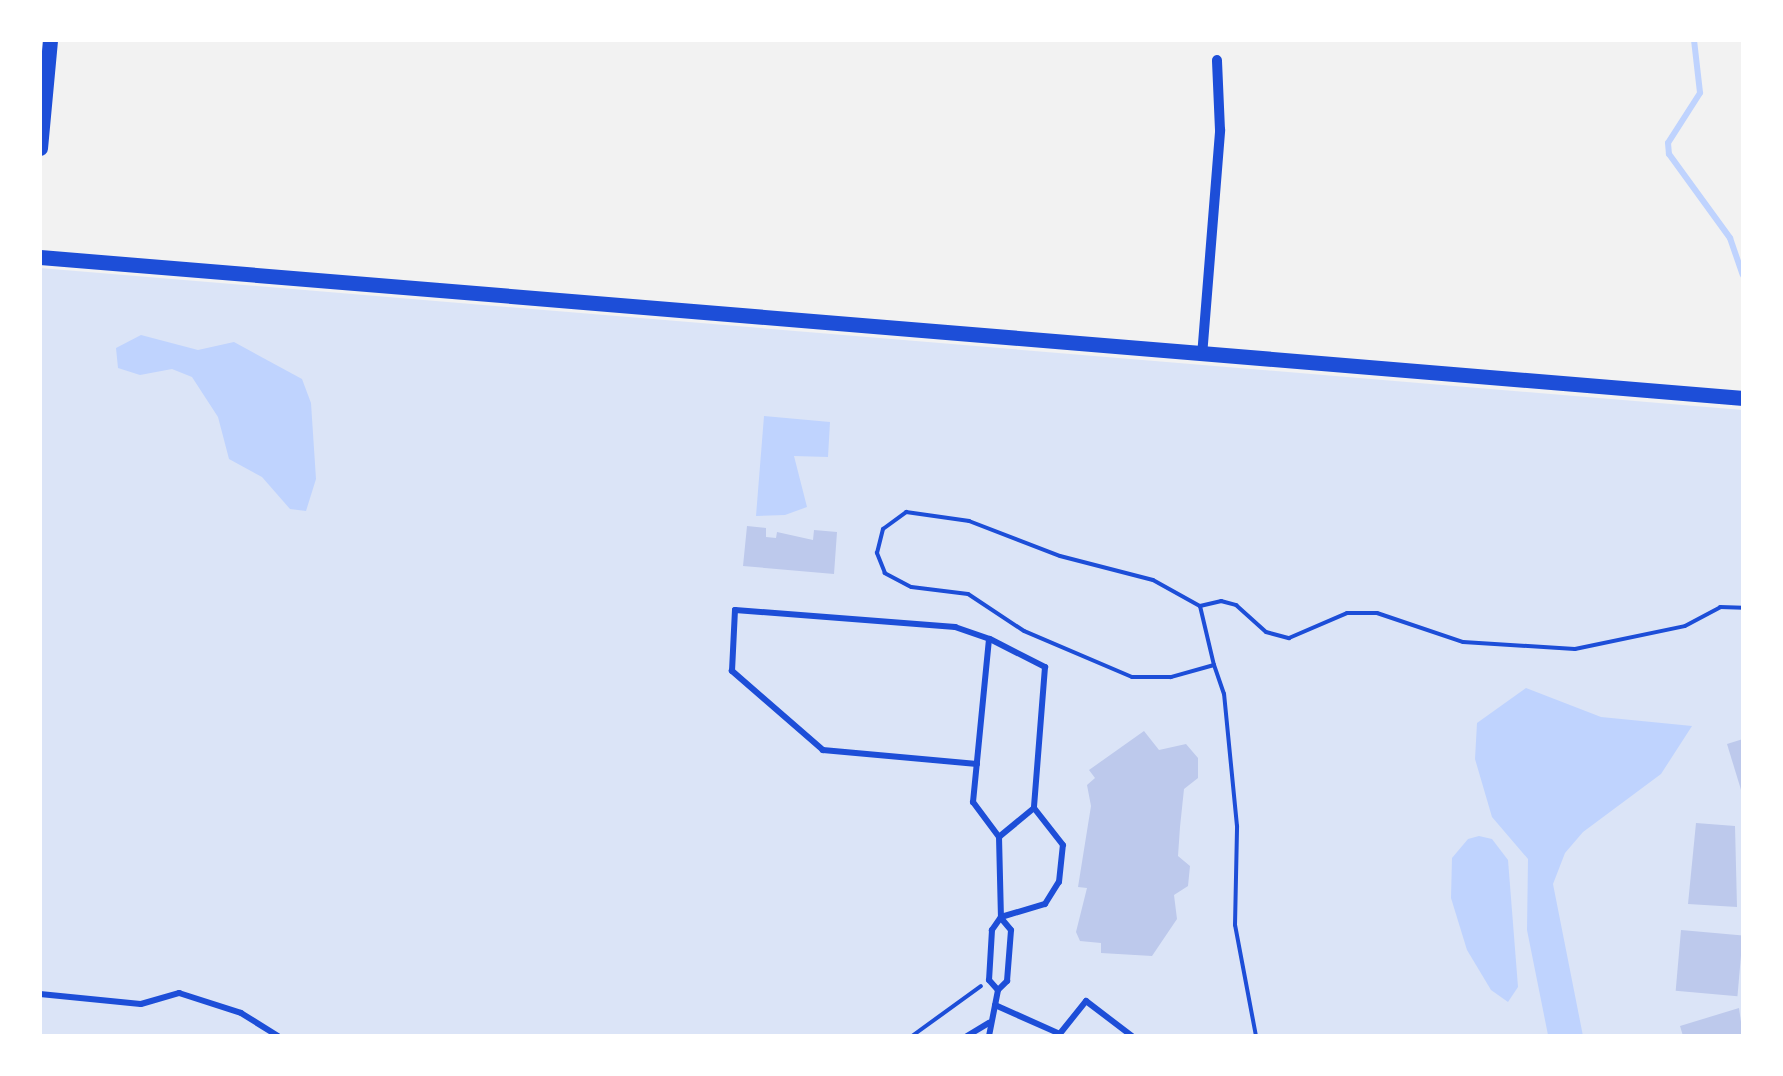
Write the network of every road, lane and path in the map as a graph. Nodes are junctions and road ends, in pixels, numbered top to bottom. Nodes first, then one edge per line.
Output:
1 (50, 40) edge
2 (1217, 60) dead end
3 (40, 148) edge
4 (40, 258) edge
5 (1202, 356) junction
6 (1743, 398) edge
7 (1200, 606) junction
8 (1743, 608) edge
9 (989, 639) junction
10 (1214, 664) junction
11 (977, 764) junction
12 (1034, 808) junction
13 (999, 837) junction
14 (1000, 917) junction
15 (989, 980) junction
16 (998, 990) junction
17 (40, 994) edge
18 (994, 1006) junction
19 (990, 1022) junction
20 (1059, 1035) edge
21 (278, 1036) edge
22 (912, 1036) edge
23 (967, 1036) edge
24 (988, 1036) edge
25 (1132, 1036) edge
26 (1256, 1036) edge

1 - 3 street
2 - 5 street
4 - 5 street
5 - 6 street
7 - 8 path
7 - 10 path
7 - 10 path
9 - 11 lane
9 - 11 lane
9 - 12 lane
10 - 26 path
11 - 13 lane
12 - 13 lane
12 - 14 lane
13 - 14 lane
14 - 15 lane
14 - 16 lane
15 - 16 lane
15 - 22 path
16 - 18 lane
17 - 21 lane
18 - 19 lane
18 - 20 lane
19 - 23 lane
19 - 24 lane
20 - 25 lane

